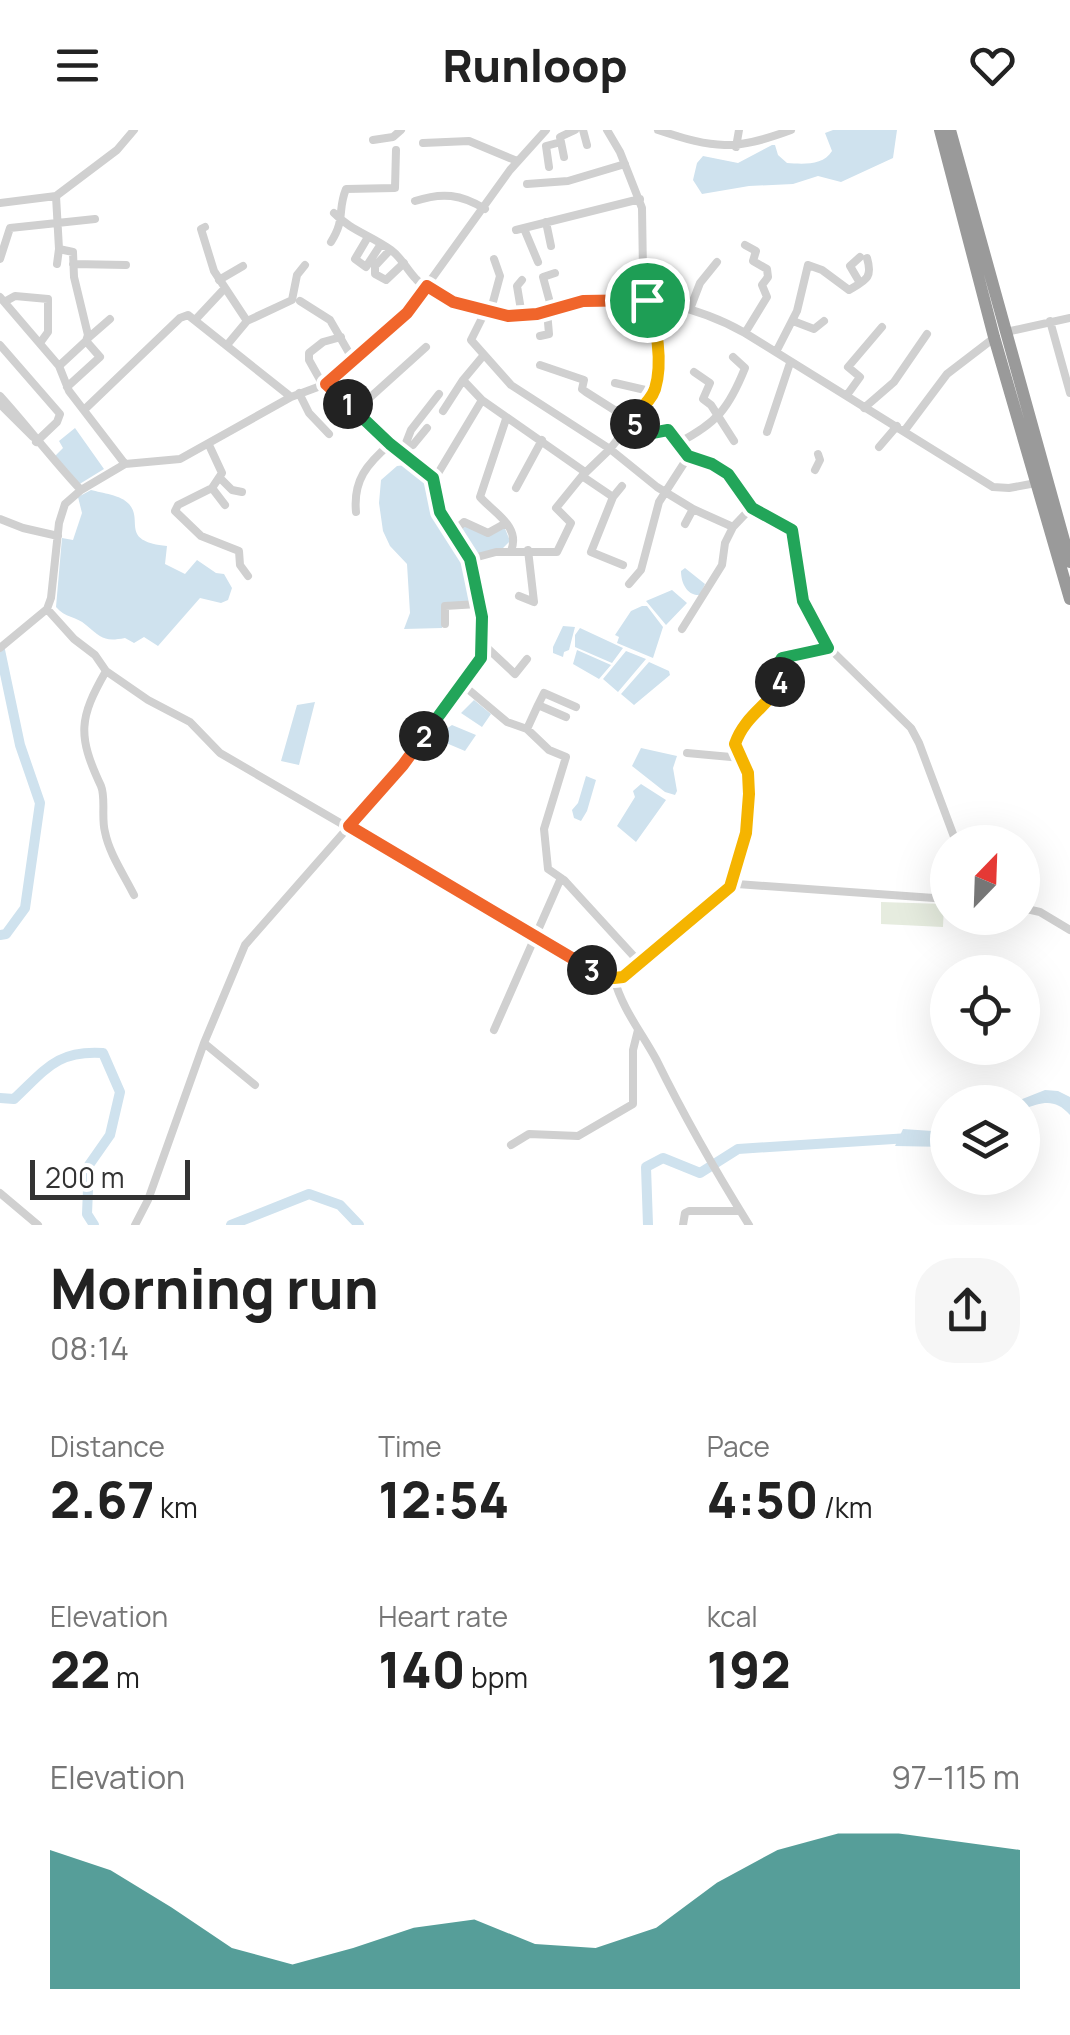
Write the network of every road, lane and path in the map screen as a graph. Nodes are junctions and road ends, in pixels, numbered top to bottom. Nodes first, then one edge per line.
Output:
1 (401, 130) edge
2 (451, 130) edge
3 (546, 130) edge
4 (575, 130) edge
5 (583, 130) edge
6 (607, 130) edge
7 (658, 130) edge
8 (739, 130) edge
9 (791, 130) edge
10 (940, 130) edge
11 (950, 130) edge
12 (128, 132) edge
13 (676, 133) edge
14 (694, 135) edge
15 (373, 140) dead end
16 (450, 142) junction
17 (561, 142) junction
18 (422, 143) dead end
19 (588, 145) dead end
20 (736, 146) junction
21 (396, 150) dead end
22 (564, 157) dead end
23 (517, 161) junction
24 (625, 164) junction
25 (549, 167) dead end
26 (526, 184) dead end
27 (56, 196) junction
28 (640, 198) junction
29 (416, 200) dead end
30 (0, 203) edge
31 (485, 209) junction
32 (334, 213) dead end
33 (95, 219) dead end
34 (55, 221) junction
35 (342, 222) junction
36 (546, 222) junction
37 (205, 227) dead end
38 (526, 228) junction
39 (516, 230) dead end
40 (368, 237) junction
41 (330, 242) dead end
42 (381, 244) junction
43 (746, 245) dead end
44 (551, 246) dead end
45 (58, 249) junction
46 (390, 250) junction
47 (0, 259) edge
48 (494, 259) dead end
49 (538, 262) dead end
50 (717, 262) dead end
51 (404, 263) junction
52 (57, 264) dead end
53 (73, 264) junction
54 (126, 265) dead end
55 (306, 265) dead end
56 (243, 266) dead end
57 (555, 273) dead end
58 (219, 280) junction
59 (522, 280) dead end
60 (860, 283) junction
61 (427, 286) junction
62 (225, 288) junction
63 (3, 299) edge
64 (647, 300) junction
65 (300, 301) dead end
66 (549, 310) junction
67 (690, 310) junction
68 (487, 312) junction
69 (522, 316) junction
70 (110, 318) dead end
71 (1070, 318) edge
72 (196, 319) junction
73 (793, 321) junction
74 (824, 321) dead end
75 (1050, 321) junction
76 (246, 322) junction
77 (882, 327) dead end
78 (745, 333) junction
79 (926, 334) dead end
80 (1000, 335) junction
81 (540, 336) dead end
82 (341, 337) junction
83 (87, 340) junction
84 (0, 344) edge
85 (40, 344) junction
86 (227, 345) junction
87 (426, 346) dead end
88 (776, 352) junction
89 (484, 356) junction
90 (733, 357) dead end
91 (352, 358) junction
92 (790, 362) junction
93 (540, 365) dead end
94 (59, 366) junction
95 (694, 372) dead end
96 (463, 380) junction
97 (615, 383) dead end
98 (324, 384) junction
99 (67, 388) junction
100 (654, 392) junction
101 (1070, 393) edge
102 (439, 394) dead end
103 (295, 395) junction
104 (0, 396) edge
105 (847, 396) junction
106 (482, 400) junction
107 (0, 404) edge
108 (864, 408) junction
109 (84, 410) junction
110 (355, 411) junction
111 (442, 411) dead end
112 (506, 418) junction
113 (717, 418) junction
114 (630, 421) junction
115 (427, 428) dead end
116 (901, 428) junction
117 (767, 432) dead end
118 (328, 434) dead end
119 (35, 440) junction
120 (542, 440) junction
121 (734, 440) dead end
122 (678, 443) junction
123 (390, 444) junction
124 (209, 445) junction
125 (879, 447) dead end
126 (402, 449) junction
127 (610, 449) junction
128 (818, 454) dead end
129 (688, 456) junction
130 (125, 464) junction
131 (814, 470) dead end
132 (584, 474) junction
133 (221, 479) junction
134 (434, 480) junction
135 (1038, 482) junction
136 (622, 486) dead end
137 (212, 488) junction
138 (516, 488) dead end
139 (80, 490) junction
140 (666, 491) junction
141 (242, 492) dead end
142 (612, 498) junction
143 (225, 505) dead end
144 (752, 508) junction
145 (693, 509) junction
146 (1063, 511) edge
147 (356, 512) dead end
148 (0, 519) edge
149 (506, 523) junction
150 (685, 524) dead end
151 (733, 527) junction
152 (452, 533) junction
153 (58, 536) junction
154 (528, 550) junction
155 (511, 551) junction
156 (591, 552) junction
157 (470, 559) junction
158 (588, 562) dead end
159 (1070, 562) edge
160 (623, 565) dead end
161 (248, 576) dead end
162 (629, 584) dead end
163 (519, 596) dead end
164 (1070, 599) edge
165 (478, 604) junction
166 (47, 609) junction
167 (445, 624) dead end
168 (682, 628) dead end
169 (484, 645) junction
170 (0, 648) edge
171 (828, 648) junction
172 (528, 660) dead end
173 (106, 670) junction
174 (463, 686) junction
175 (538, 705) junction
176 (576, 708) dead end
177 (566, 717) dead end
178 (527, 729) junction
179 (687, 753) dead end
180 (742, 758) junction
181 (950, 825) edge
182 (349, 826) junction
183 (561, 878) junction
184 (730, 887) junction
185 (134, 895) dead end
186 (930, 898) edge
187 (1040, 912) edge
188 (1070, 930) edge
189 (535, 936) junction
190 (640, 963) junction
191 (614, 978) junction
192 (494, 1030) dead end
193 (638, 1030) junction
194 (204, 1043) junction
195 (256, 1085) dead end
196 (511, 1145) dead end
197 (0, 1193) edge
198 (738, 1211) junction
199 (38, 1225) edge
200 (135, 1225) edge
201 (683, 1225) edge
202 (749, 1225) edge

1 - 15 street
2 - 16 street
3 - 23 street
4 - 17 street
5 - 19 street
6 - 24 street
7 - 13 street
8 - 20 street
9 - 20 street
10 - 80 highway
11 - 80 highway
12 - 27 street
13 - 14 street
14 - 20 street
16 - 18 street
16 - 23 street
17 - 22 street
17 - 25 street
21 - 35 street
23 - 31 street
24 - 26 street
24 - 28 street
27 - 30 street
27 - 34 street
28 - 36 street
28 - 64 street
29 - 31 street
31 - 61 street
32 - 35 street
33 - 34 street
34 - 45 street
34 - 47 street
35 - 40 street
35 - 41 street
36 - 38 street
36 - 44 street
37 - 58 street
38 - 39 street
38 - 49 street
40 - 42 street
40 - 42 street
42 - 46 street
43 - 78 street
45 - 52 street
45 - 53 street
46 - 51 street
46 - 51 street
48 - 68 street
50 - 67 street
51 - 61 street
53 - 54 street
53 - 83 street
55 - 76 street
56 - 58 street
57 - 66 street
58 - 62 street
59 - 69 street
60 - 60 street
60 - 73 street
61 - 68 street
61 - 91 street
62 - 72 street
62 - 76 street
63 - 85 street
63 - 85 street
64 - 66 street
64 - 67 street
64 - 100 street
65 - 82 street
66 - 69 street
66 - 81 street
67 - 78 street
68 - 69 street
68 - 89 street
70 - 83 street
71 - 75 street
72 - 86 street
72 - 109 street
73 - 74 street
73 - 88 street
75 - 80 street
75 - 101 street
76 - 86 street
77 - 105 street
78 - 88 street
79 - 108 street
80 - 116 street
80 - 135 highway
80 - 146 highway
82 - 91 street
82 - 98 street
83 - 94 street
83 - 99 street
84 - 119 street
85 - 94 street
86 - 103 street
87 - 110 street
88 - 92 street
89 - 96 street
89 - 127 street
90 - 113 street
91 - 98 street
92 - 105 street
92 - 117 street
93 - 114 street
94 - 99 street
95 - 113 street
96 - 106 street
96 - 111 street
97 - 100 street
98 - 103 street
98 - 110 street
99 - 109 street
100 - 114 street
102 - 126 street
103 - 118 street
103 - 124 street
104 - 119 street
105 - 108 street
106 - 112 street
106 - 134 street
107 - 119 street
108 - 116 street
109 - 130 street
110 - 123 street
112 - 120 street
112 - 149 street
113 - 121 street
113 - 122 street
114 - 122 street
114 - 127 street
115 - 126 street
116 - 125 street
116 - 135 street
119 - 139 street
120 - 132 street
120 - 138 street
122 - 129 street
123 - 126 street
123 - 147 street
124 - 130 street
124 - 133 street
126 - 134 street
127 - 132 street
127 - 140 street
128 - 131 street
129 - 140 street
129 - 144 street
130 - 139 street
132 - 142 street
132 - 154 street
133 - 137 street
133 - 141 street
134 - 152 street
135 - 164 highway
136 - 142 street
137 - 143 street
137 - 161 street
139 - 153 street
140 - 145 street
140 - 162 street
142 - 156 street
144 - 151 street
144 - 171 street
145 - 150 street
145 - 151 street
146 - 159 highway
148 - 153 street
149 - 152 street
149 - 155 street
151 - 168 street
152 - 157 street
153 - 166 street
154 - 155 street
154 - 163 street
155 - 157 street
156 - 158 street
156 - 160 street
157 - 165 street
165 - 167 street
165 - 169 street
166 - 170 street
166 - 173 street
169 - 172 street
169 - 174 street
171 - 180 street
171 - 181 street
173 - 182 street
173 - 185 street
174 - 178 street
174 - 182 street
175 - 176 street
175 - 177 street
175 - 178 street
178 - 183 street
179 - 180 street
180 - 184 street
182 - 189 street
182 - 194 street
183 - 189 street
183 - 190 street
184 - 186 street
184 - 190 street
187 - 188 street
189 - 191 street
189 - 192 street
190 - 191 street
191 - 193 street
193 - 196 street
193 - 198 street
194 - 195 street
194 - 200 street
197 - 199 street
198 - 201 street
198 - 202 street

